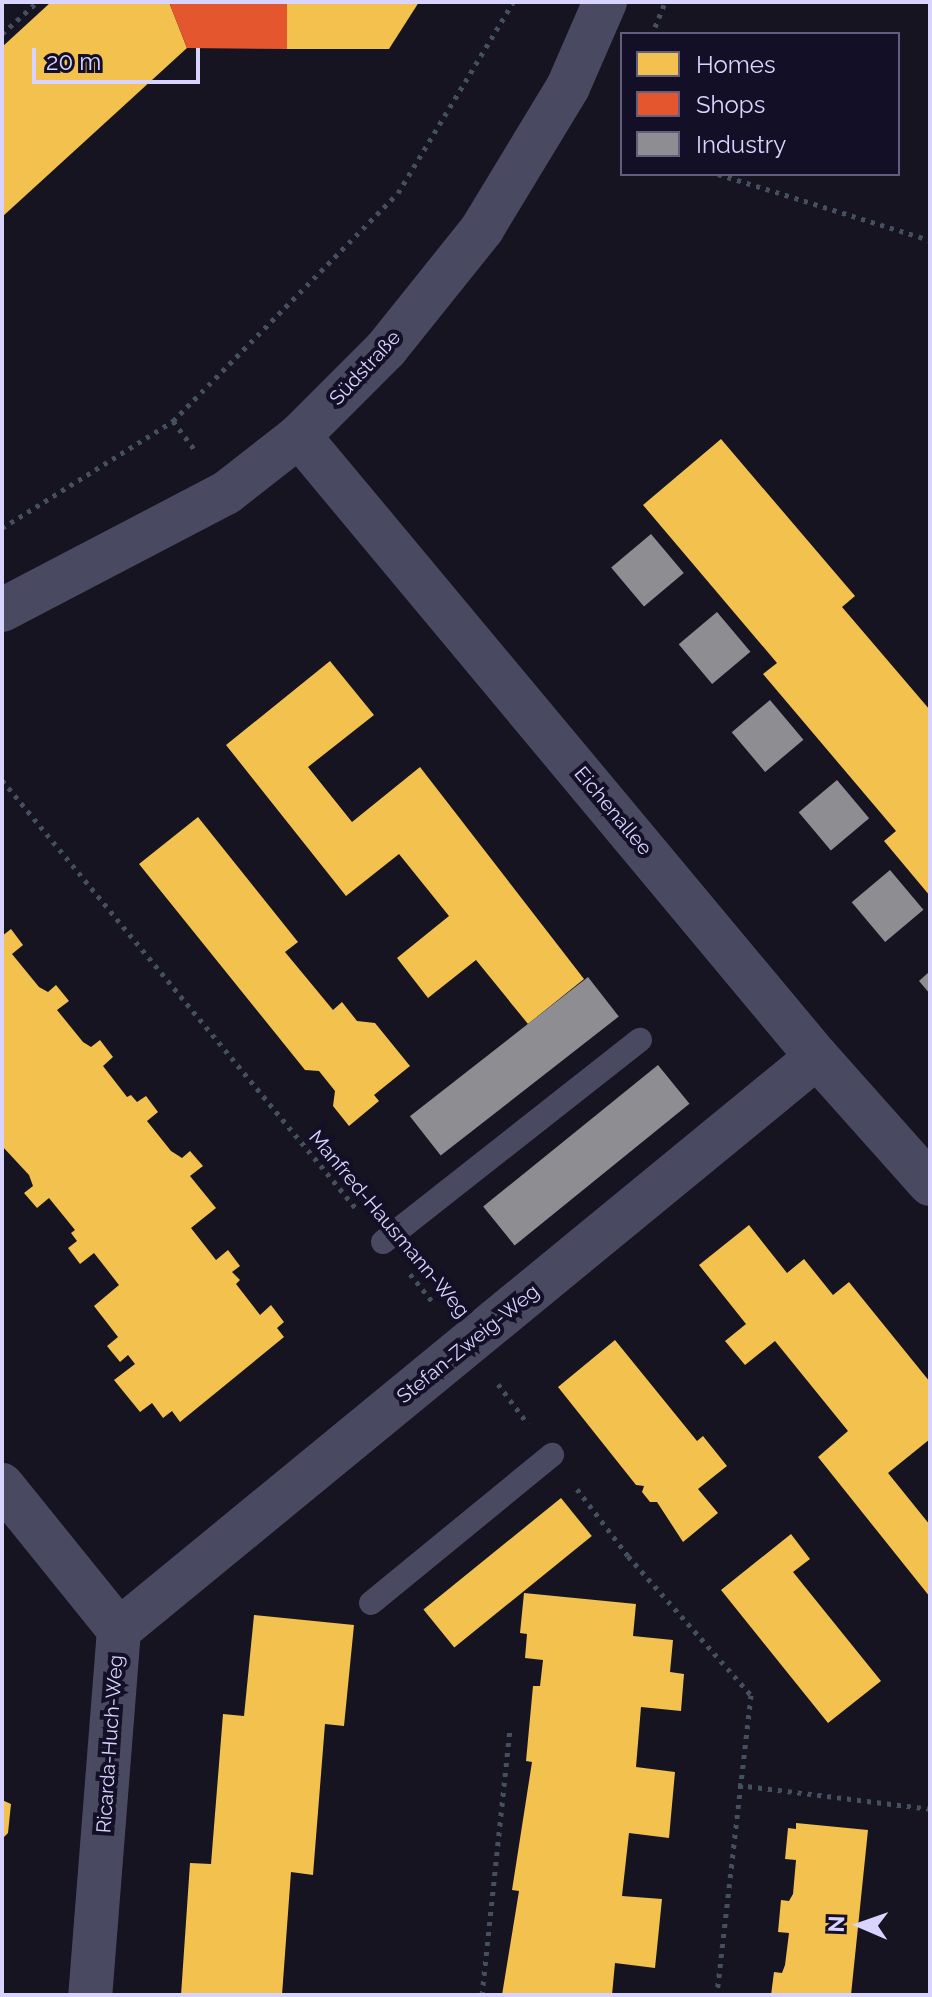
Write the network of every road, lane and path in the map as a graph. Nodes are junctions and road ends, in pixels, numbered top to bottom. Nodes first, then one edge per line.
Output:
1 (37, 2) edge
2 (513, 2) edge
3 (605, 2) edge
4 (665, 2) edge
5 (652, 32) edge
6 (2, 34) edge
7 (723, 176) edge
8 (930, 240) edge
9 (299, 436) junction
10 (2, 528) edge
11 (2, 610) edge
12 (2, 780) edge
13 (640, 1040) dead end
14 (817, 1057) junction
15 (930, 1184) edge
16 (383, 1242) junction
17 (468, 1344) junction
18 (552, 1455) junction
19 (2, 1485) edge
20 (371, 1603) dead end
21 (119, 1630) junction
22 (510, 1730) dead end
23 (738, 1785) junction
24 (930, 1809) edge
25 (90, 1995) edge
26 (482, 1995) edge
27 (717, 1995) edge

1 - 6 path
2 - 10 path
3 - 9 street, Südstraße
4 - 5 path
7 - 8 path
9 - 11 street, Südstraße
9 - 14 street, Eichenallee
12 - 16 path, Manfred-Hausmann-Weg
13 - 16 lane
14 - 15 street, Eichenallee
14 - 17 street, Stefan-Zweig-Weg
16 - 17 path, Manfred-Hausmann-Weg
17 - 18 path, Manfred-Hausmann-Weg
17 - 21 street, Stefan-Zweig-Weg
18 - 20 lane
18 - 23 path, Manfred-Hausmann-Weg
19 - 21 street, Ricarda-Huch-Weg
21 - 25 street, Ricarda-Huch-Weg
22 - 26 path
23 - 24 path
23 - 27 path, Manfred-Hausmann-Weg

